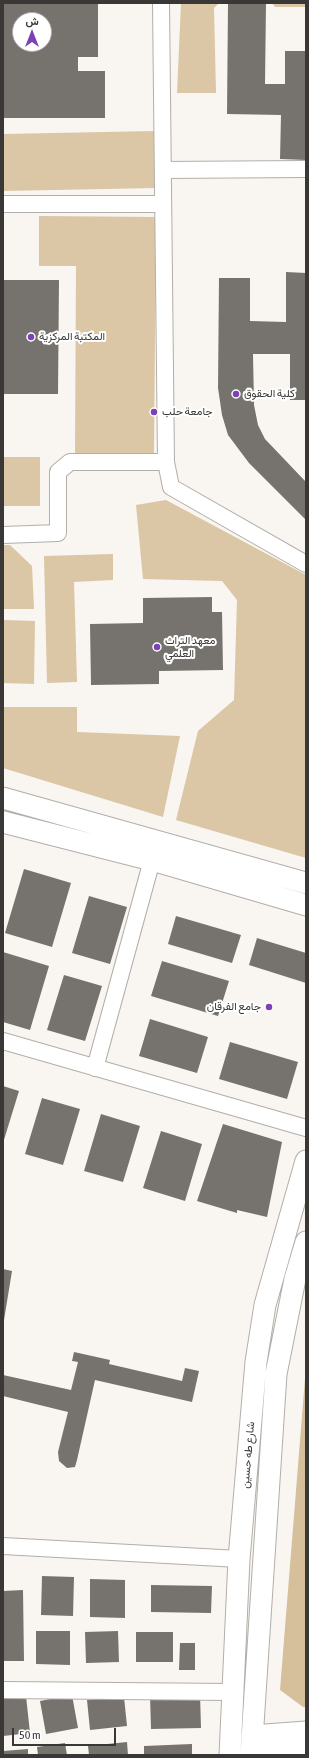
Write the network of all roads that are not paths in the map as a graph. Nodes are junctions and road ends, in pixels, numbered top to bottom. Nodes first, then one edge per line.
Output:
1 (161, 3) edge
2 (306, 168) edge
3 (163, 170) junction
4 (3, 204) edge
5 (163, 204) junction
6 (166, 462) junction
7 (3, 535) edge
8 (306, 564) edge
9 (3, 798) edge
10 (3, 822) edge
11 (152, 860) junction
12 (306, 882) edge
13 (306, 905) edge
14 (3, 1041) edge
15 (95, 1068) junction
16 (306, 1128) edge
17 (306, 1161) edge
18 (306, 1242) edge
19 (3, 1546) edge
20 (239, 1559) junction
21 (3, 1690) edge
22 (232, 1692) junction
23 (306, 1732) edge
24 (252, 1746) edge
25 (306, 1752) edge
26 (230, 1755) edge
27 (264, 1755) edge

1 - 3 street
2 - 3 street
3 - 5 street
4 - 5 street
5 - 6 street
6 - 7 street
6 - 8 street
9 - 12 main road
10 - 11 main road
11 - 13 main road
11 - 15 street
14 - 15 street
15 - 16 street
17 - 20 main road, شارع طه حسين
18 - 24 main road, شارع طه حسين
19 - 20 street
20 - 22 main road, شارع طه حسين
21 - 22 street
22 - 26 main road, شارع طه حسين
23 - 24 main road
25 - 27 main road

